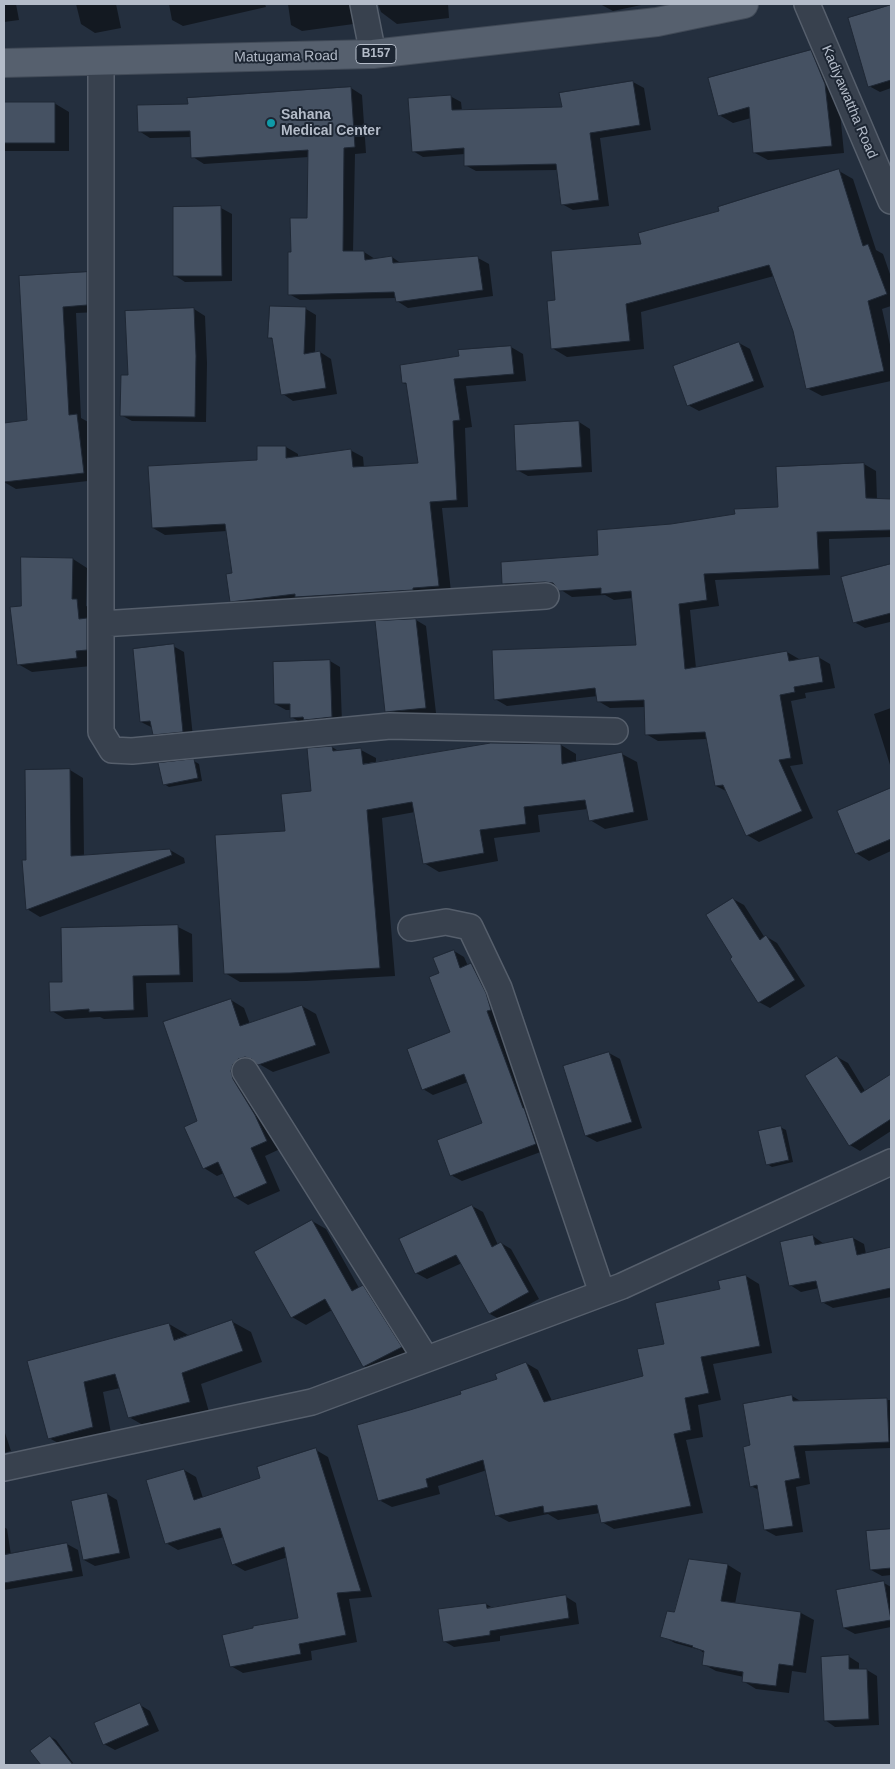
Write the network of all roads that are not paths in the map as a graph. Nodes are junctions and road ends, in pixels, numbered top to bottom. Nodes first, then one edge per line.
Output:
1 (363, 4) edge
2 (744, 4) edge
3 (807, 4) edge
4 (374, 54) junction
5 (101, 61) junction
6 (4, 64) edge
7 (891, 201) edge
8 (546, 596) dead end
9 (101, 624) junction
10 (614, 731) dead end
11 (411, 928) dead end
12 (244, 1071) dead end
13 (891, 1162) edge
14 (602, 1294) junction
15 (426, 1359) junction
16 (4, 1468) edge

1 - 4 street
2 - 4 main road, Matugama Road / B157
3 - 7 street, Kadiyawattha Road
4 - 5 main road, Matugama Road / B157
5 - 6 main road, Matugama Road / B157
5 - 9 street
8 - 9 street
9 - 10 street
11 - 14 street
12 - 15 street
13 - 14 street
14 - 15 street
15 - 16 street

